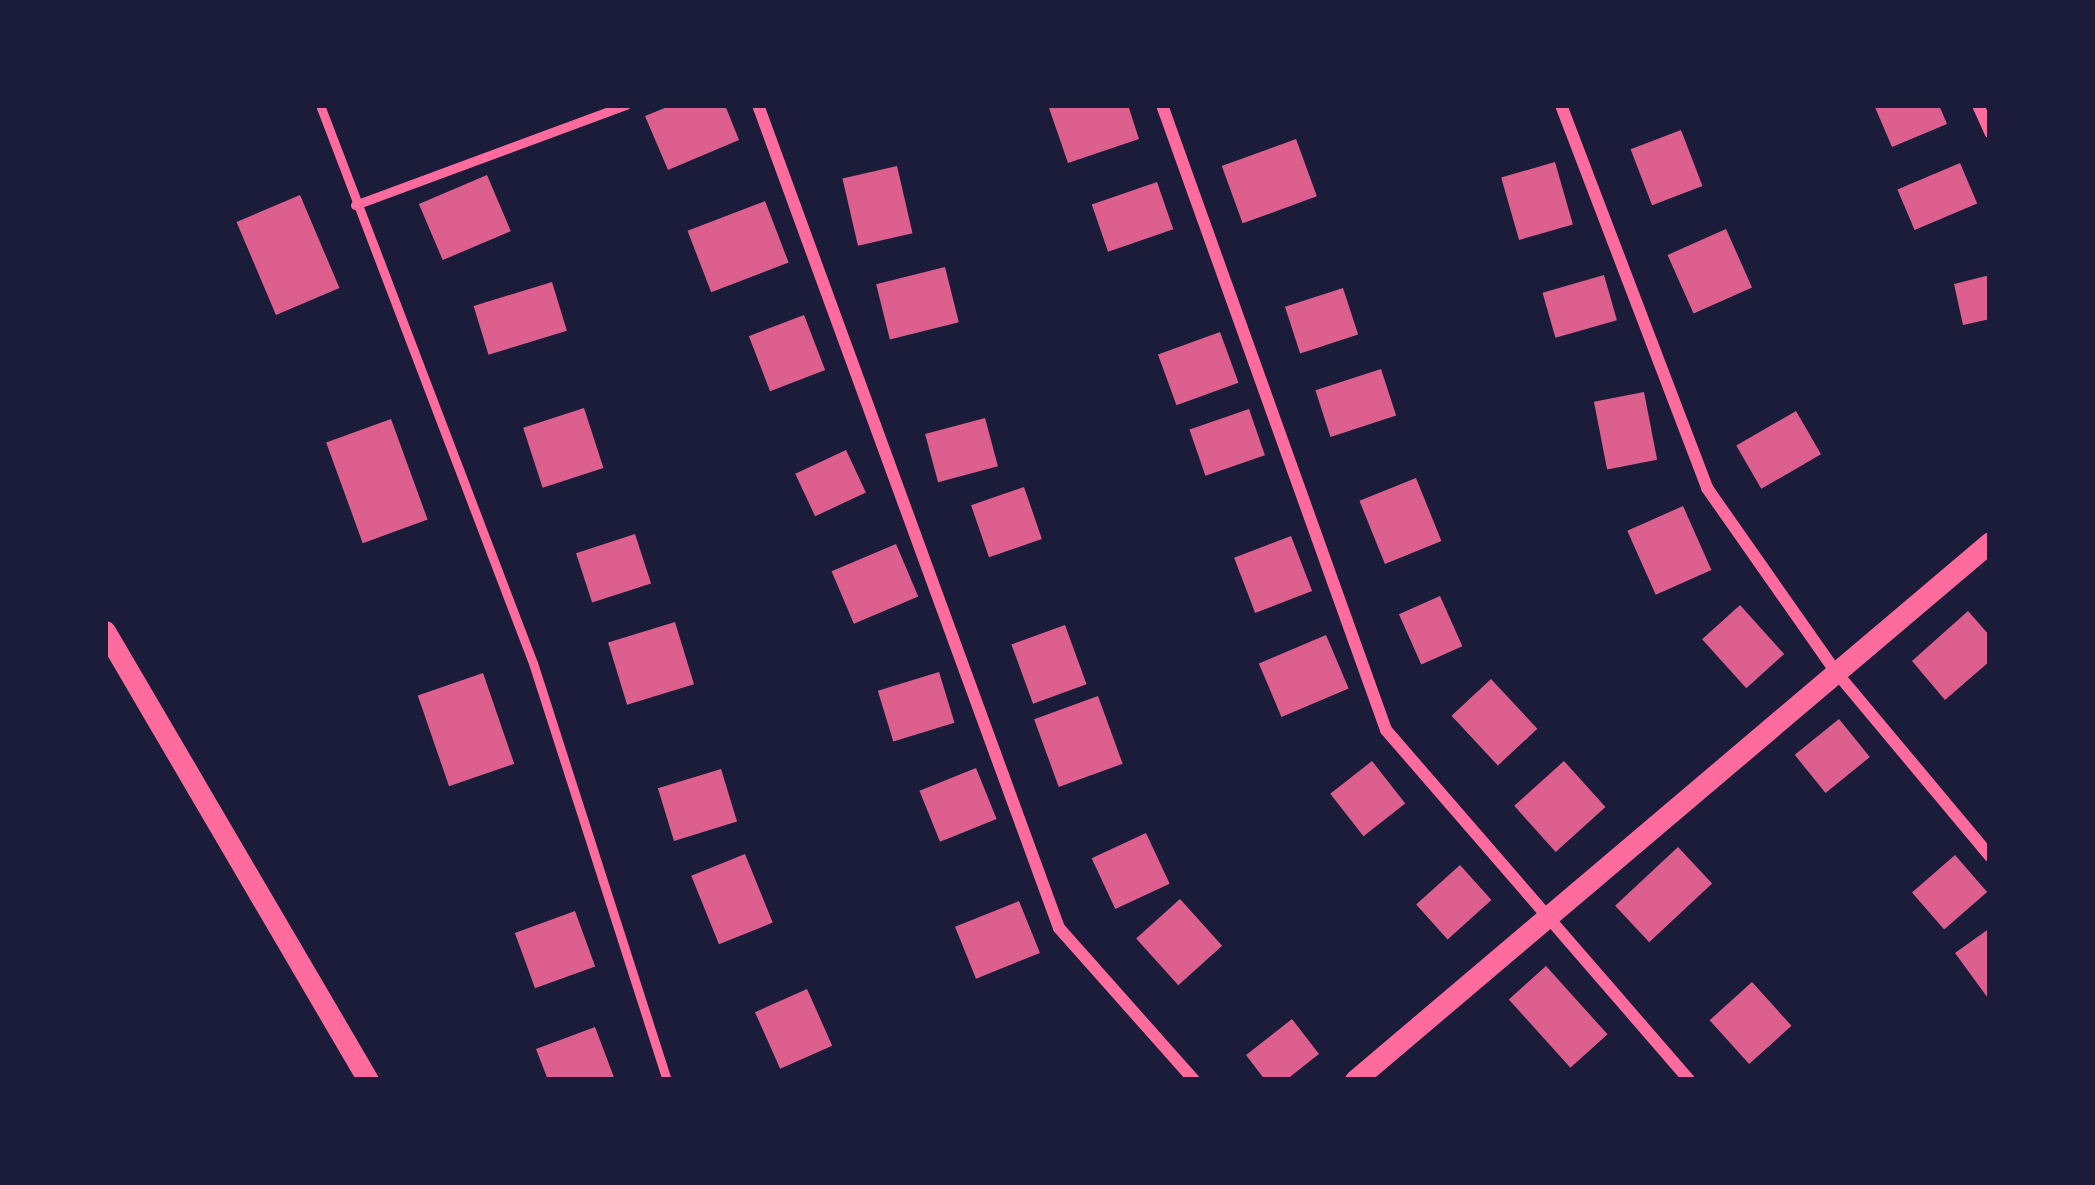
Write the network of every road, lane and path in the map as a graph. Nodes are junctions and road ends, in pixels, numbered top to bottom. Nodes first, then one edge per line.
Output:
1 (320, 105) edge
2 (626, 105) edge
3 (758, 105) edge
4 (1162, 105) edge
5 (1561, 105) edge
6 (1978, 105) edge
7 (1990, 132) edge
8 (355, 205) junction
9 (1990, 542) edge
10 (105, 631) edge
11 (1836, 672) junction
12 (1990, 856) edge
13 (1547, 913) junction
14 (368, 1080) edge
15 (668, 1080) edge
16 (1195, 1080) edge
17 (1354, 1080) edge
18 (1689, 1080) edge

1 - 8 lane
2 - 8 lane
3 - 16 street
4 - 13 street
5 - 11 street
6 - 7 street
8 - 15 lane
9 - 11 street
10 - 14 street
11 - 12 street
11 - 13 street
13 - 17 street
13 - 18 street

